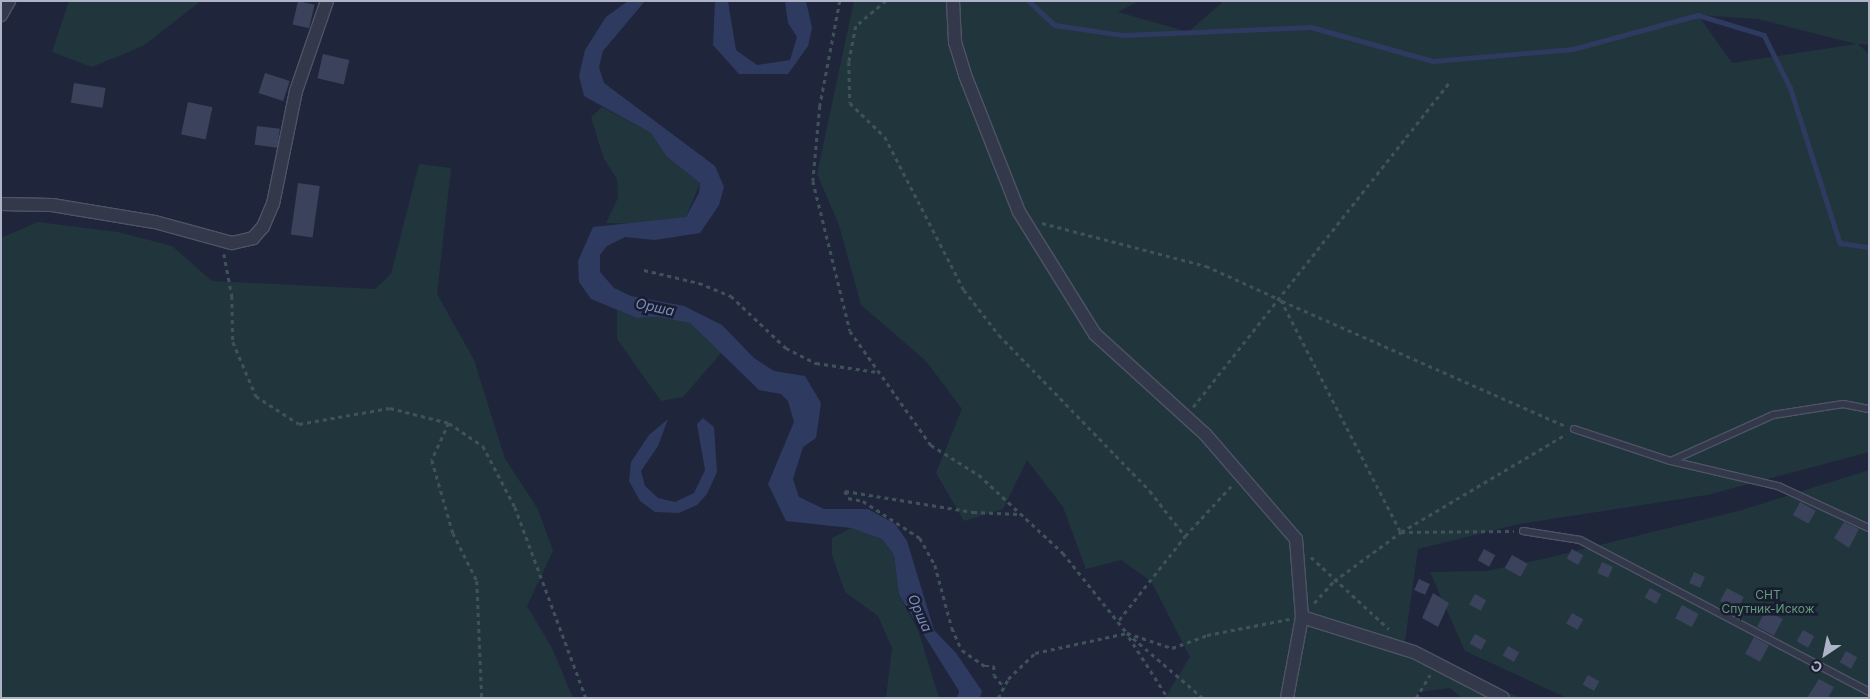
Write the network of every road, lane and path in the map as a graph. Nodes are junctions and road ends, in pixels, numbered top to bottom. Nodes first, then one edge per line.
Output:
1 (9, 1) edge
2 (326, 1) edge
3 (840, 1) edge
4 (886, 1) edge
5 (953, 1) edge
6 (1, 15) edge
7 (1449, 83) dead end
8 (1, 204) edge
9 (1023, 218) junction
10 (221, 241) junction
11 (644, 270) dead end
12 (1281, 300) junction
13 (877, 372) junction
14 (1869, 409) edge
15 (1186, 416) junction
16 (449, 423) junction
17 (1574, 429) junction
18 (1671, 461) junction
19 (1241, 476) junction
20 (1019, 514) junction
21 (1869, 528) edge
22 (1524, 531) joint
23 (1400, 532) junction
24 (1185, 536) junction
25 (1296, 539) junction
26 (1334, 581) junction
27 (1302, 617) junction
28 (1119, 620) junction
29 (1127, 633) junction
30 (1392, 633) dead end
31 (1437, 663) junction
32 (1004, 687) junction
33 (1869, 692) edge
34 (482, 698) edge
35 (586, 698) edge
36 (998, 698) edge
37 (1168, 698) edge
38 (1203, 698) edge
39 (1287, 698) edge
40 (1416, 698) edge
41 (1503, 698) edge

1 - 6 street
2 - 10 street
3 - 13 path
4 - 24 path
5 - 9 street
7 - 12 path
8 - 10 street
9 - 12 path
9 - 15 street
10 - 16 path
11 - 13 path
12 - 15 path
12 - 17 path
12 - 23 path
13 - 20 path
14 - 18 lane
15 - 19 street
16 - 34 path
16 - 35 path
17 - 18 lane
17 - 23 path
18 - 21 lane
19 - 24 path
19 - 25 street
20 - 28 path
20 - 32 path
22 - 23 path
22 - 33 lane
23 - 26 path
24 - 28 path
25 - 26 path
25 - 27 street
26 - 27 path
26 - 30 path
27 - 29 path
27 - 31 street
27 - 39 street
28 - 29 path
29 - 32 path
29 - 37 path
29 - 38 path
31 - 40 path
31 - 41 street
32 - 36 path

